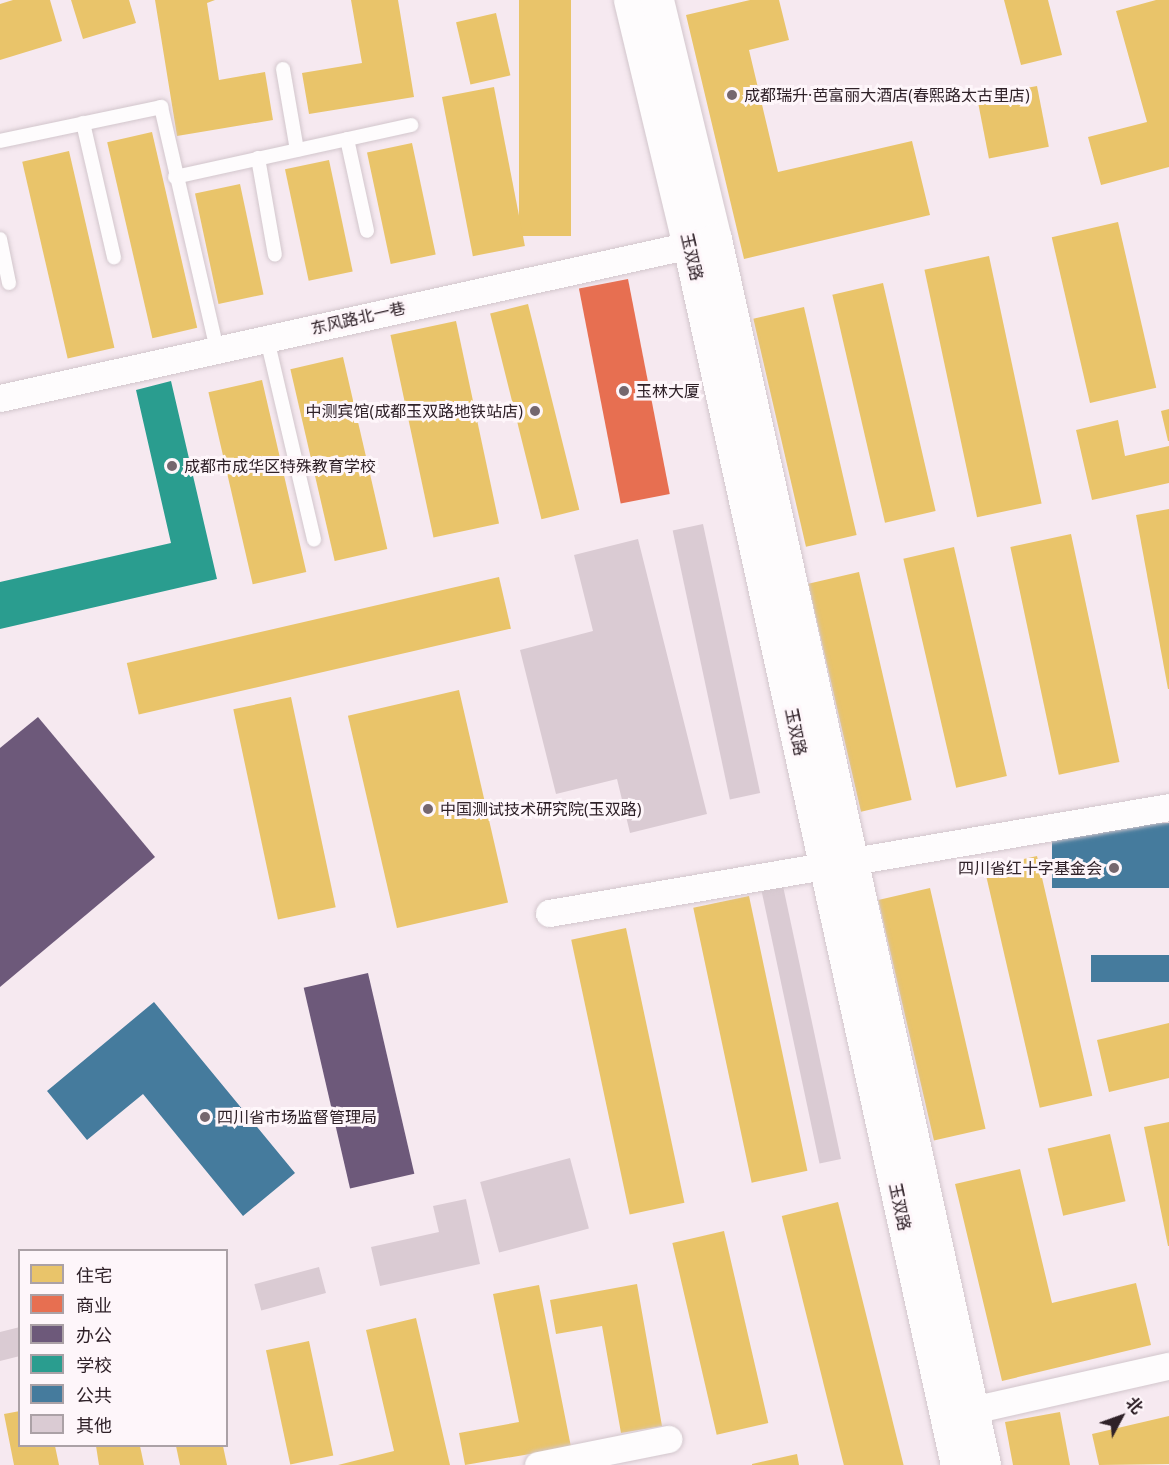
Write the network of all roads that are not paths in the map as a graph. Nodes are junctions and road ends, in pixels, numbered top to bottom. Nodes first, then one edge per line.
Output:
1 (630, 0) edge
2 (657, 0) edge
3 (283, 69) dead end
4 (83, 123) junction
5 (411, 125) dead end
6 (347, 139) junction
7 (0, 141) edge
8 (297, 150) junction
9 (258, 158) junction
10 (175, 177) junction
11 (367, 231) dead end
12 (0, 239) edge
13 (702, 242) junction
14 (275, 255) dead end
15 (114, 257) dead end
16 (9, 283) dead end
17 (267, 339) junction
18 (217, 350) junction
19 (0, 398) edge
20 (314, 540) dead end
21 (1169, 807) edge
22 (838, 861) junction
23 (549, 913) dead end
24 (1168, 1366) edge
25 (972, 1410) junction
26 (668, 1439) dead end
27 (538, 1465) edge
28 (957, 1465) edge
29 (984, 1465) edge

1 - 13 main road, 玉双路
2 - 13 main road, 玉双路
3 - 8 lane
4 - 7 lane
4 - 10 lane
4 - 15 lane
5 - 6 lane
6 - 8 lane
6 - 11 lane
8 - 9 lane
9 - 10 lane
9 - 14 lane
10 - 18 lane
12 - 16 lane
13 - 17 street, 东风路北一巷
13 - 22 main road, 玉双路
17 - 18 street, 东风路北一巷
17 - 20 lane
18 - 19 street, 东风路北一巷
21 - 22 street
22 - 23 street
22 - 25 main road, 玉双路
22 - 28 main road, 玉双路
24 - 25 street
25 - 29 main road, 玉双路
26 - 27 street

